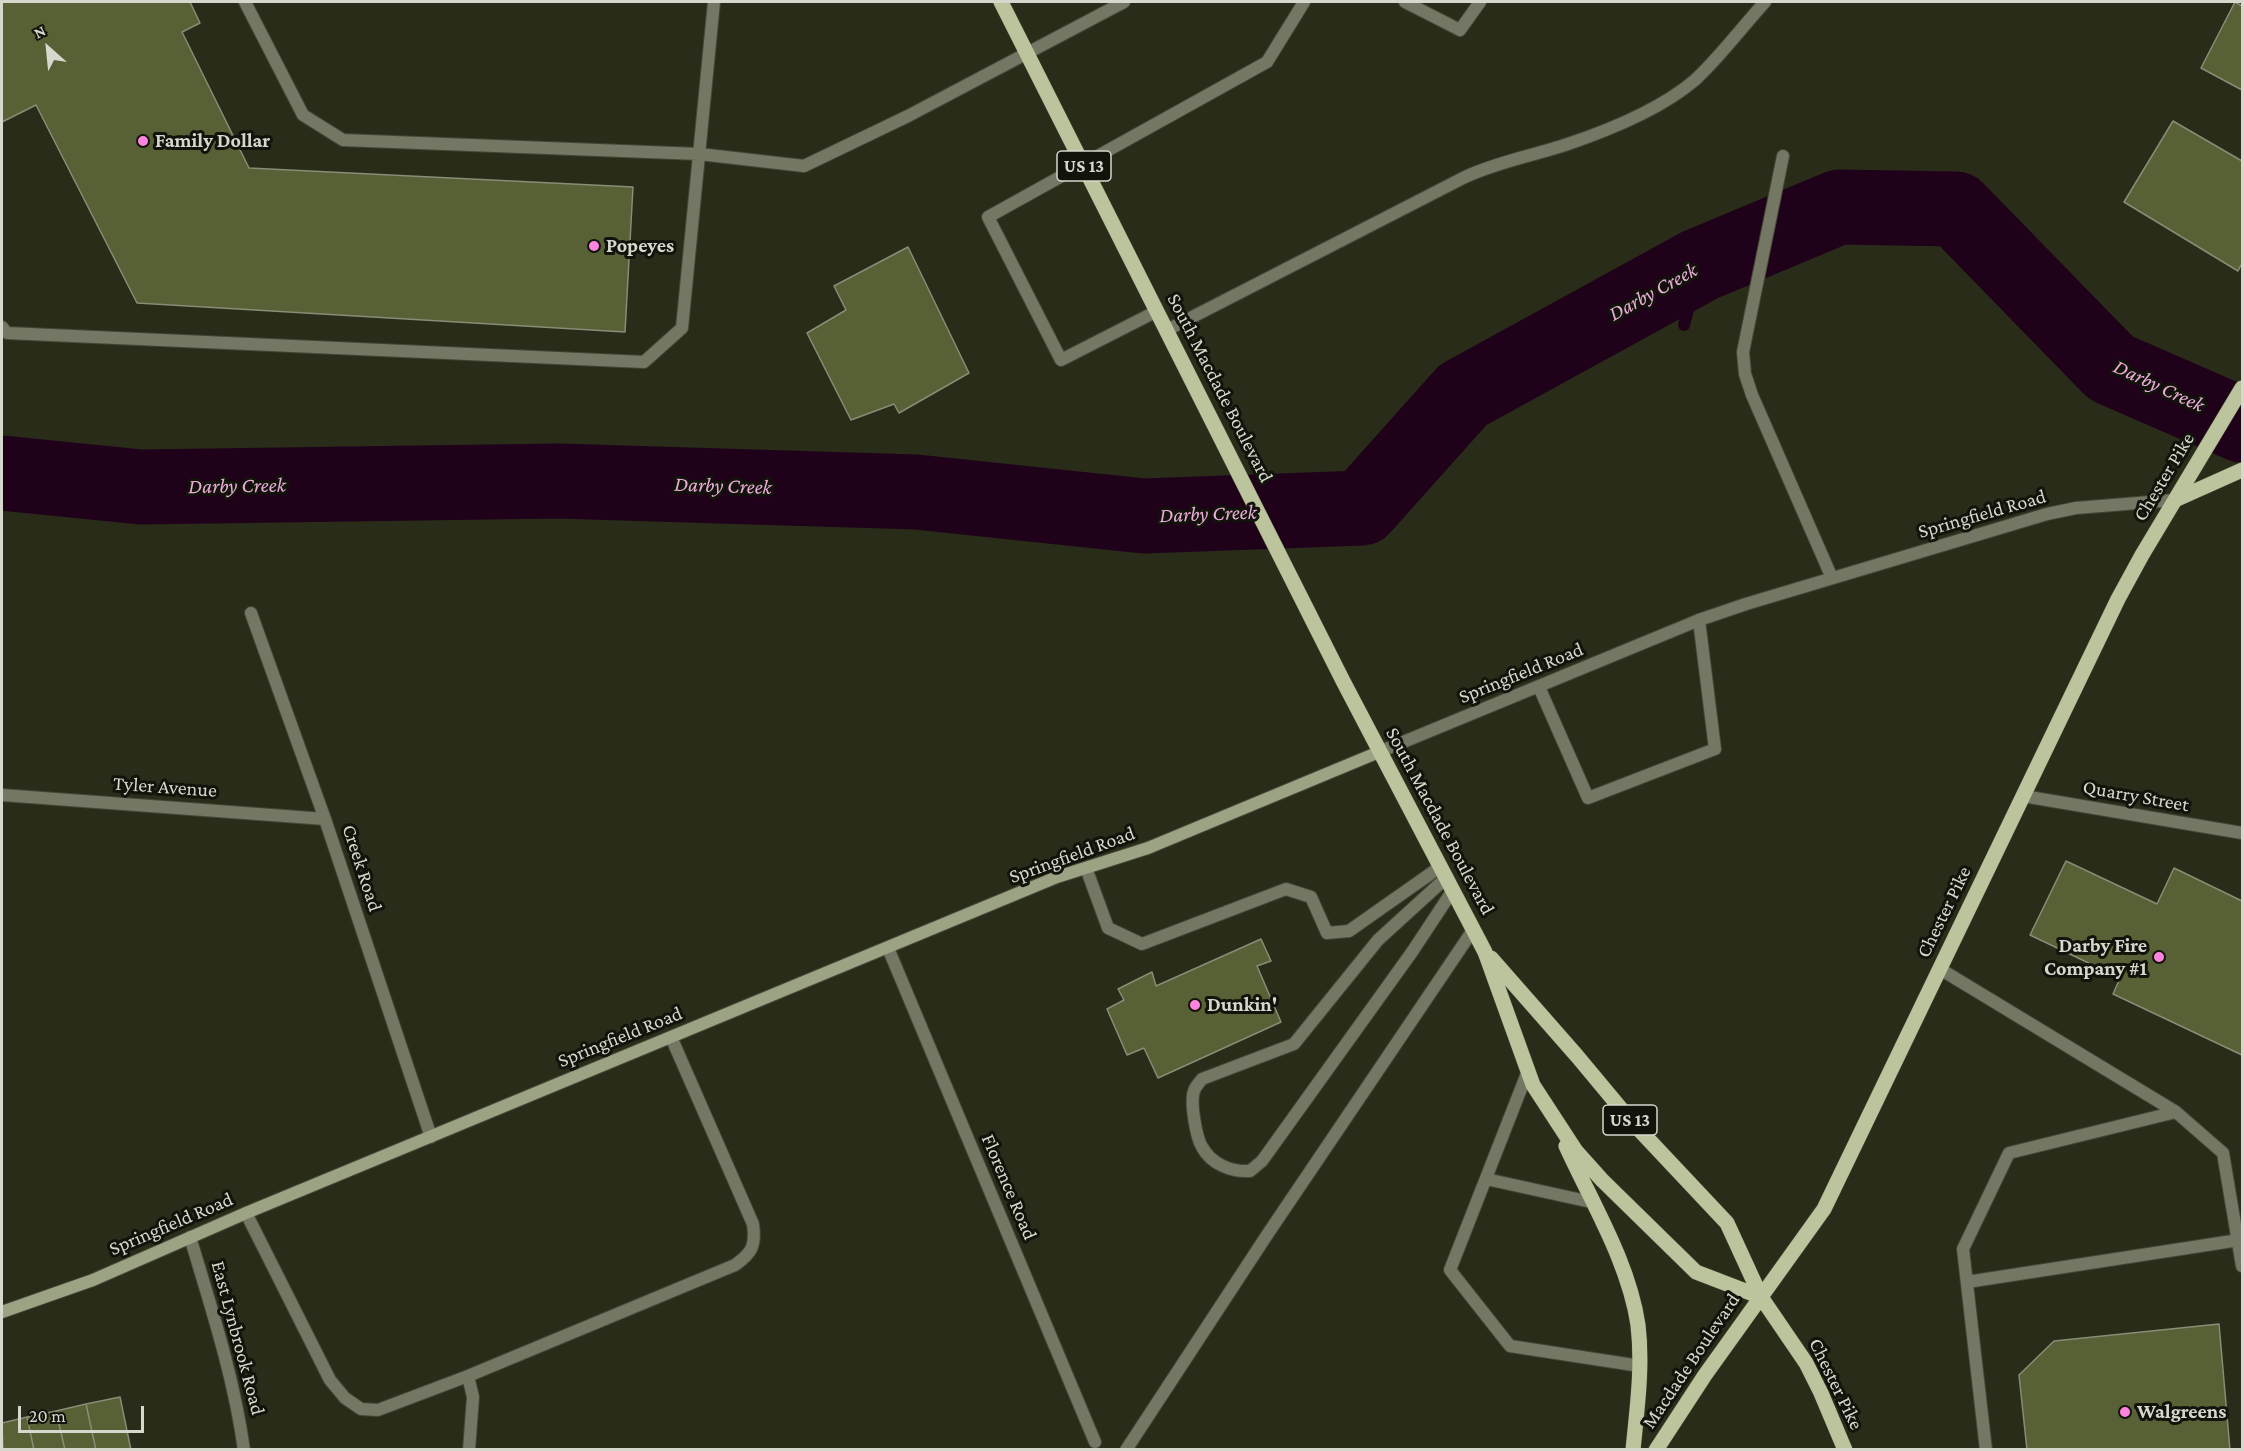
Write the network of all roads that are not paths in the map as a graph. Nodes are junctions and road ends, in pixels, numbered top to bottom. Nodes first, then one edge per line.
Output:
1 (245, 2) edge
2 (714, 2) edge
3 (1001, 2) edge
4 (1124, 2) edge
5 (1304, 2) edge
6 (1405, 2) edge
7 (1480, 2) edge
8 (1765, 2) edge
9 (1027, 52) junction
10 (699, 154) junction
11 (1783, 156) dead end
12 (1083, 165) junction
13 (1157, 310) junction
14 (2, 327) edge
15 (1167, 330) junction
16 (2241, 391) edge
17 (2242, 470) edge
18 (2175, 500) junction
19 (1832, 578) junction
20 (251, 613) dead end
21 (1699, 620) junction
22 (1539, 687) junction
23 (1379, 752) junction
24 (2, 795) edge
25 (2023, 796) junction
26 (325, 819) junction
27 (2242, 833) edge
28 (1086, 868) junction
29 (1446, 878) junction
30 (1473, 930) junction
31 (888, 948) junction
32 (1485, 952) junction
33 (1940, 969) junction
34 (671, 1037) junction
35 (1528, 1071) junction
36 (2176, 1112) junction
37 (1553, 1119) junction
38 (430, 1137) junction
39 (1486, 1179) junction
40 (1592, 1202) junction
41 (246, 1213) junction
42 (190, 1237) junction
43 (2240, 1240) junction
44 (2242, 1266) edge
45 (1967, 1282) junction
46 (1761, 1297) junction
47 (2, 1312) edge
48 (1640, 1366) junction
49 (468, 1376) junction
50 (1095, 1442) dead end
51 (244, 1449) edge
52 (469, 1449) edge
53 (1125, 1449) edge
54 (1633, 1449) edge
55 (1656, 1449) edge
56 (1845, 1449) edge
57 (1986, 1449) edge

1 - 10 street
2 - 10 street
3 - 9 main road, South Macdade Boulevard / US 13
4 - 9 street
5 - 12 street
6 - 7 street
8 - 15 street
9 - 10 street
9 - 12 main road, South Macdade Boulevard / US 13
10 - 14 street
11 - 19 street
12 - 13 main road, South Macdade Boulevard / US 13
12 - 13 street
13 - 15 main road, South Macdade Boulevard / US 13
15 - 23 main road, South Macdade Boulevard / US 13
16 - 18 main road, Chester Pike
17 - 18 main road
18 - 19 street, Springfield Road
18 - 25 main road, Chester Pike
19 - 21 street, Springfield Road
20 - 26 street, Creek Road
21 - 22 street, Springfield Road
21 - 22 street
22 - 23 street, Springfield Road
23 - 28 main road, Springfield Road
23 - 29 main road, South Macdade Boulevard / US 13
24 - 26 street, Tyler Avenue
25 - 27 street, Quarry Street
25 - 33 main road, Chester Pike
26 - 38 street, Creek Road
28 - 29 street
28 - 31 main road, Springfield Road
29 - 29 street
29 - 30 main road, South Macdade Boulevard / US 13
30 - 32 main road, South Macdade Boulevard / US 13
30 - 53 street
31 - 34 main road, Springfield Road
31 - 50 street, Florence Road
32 - 35 main road, South Macdade Boulevard / US 13
32 - 46 main road, South Macdade Boulevard / US 13
33 - 36 street
33 - 46 main road, Chester Pike
34 - 38 main road, Springfield Road
34 - 49 street
35 - 37 main road, South Macdade Boulevard / US 13
35 - 39 street
36 - 43 street
36 - 45 street
37 - 40 main road
37 - 46 main road, South Macdade Boulevard / US 13
38 - 41 main road, Springfield Road
39 - 40 street
39 - 48 street
40 - 48 main road
41 - 42 main road, Springfield Road
41 - 49 street
42 - 47 main road, Springfield Road
42 - 51 street, East Lynbrook Road
43 - 44 street
43 - 45 street
45 - 57 street
46 - 55 main road, Macdade Boulevard
46 - 56 main road, Chester Pike / US 13
48 - 54 main road
49 - 52 street

